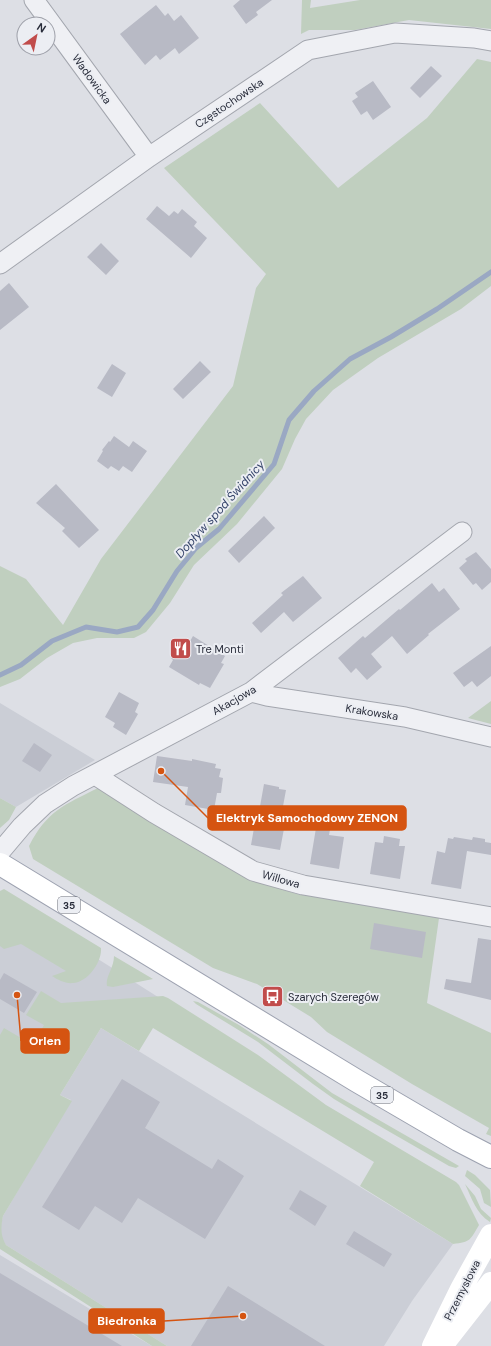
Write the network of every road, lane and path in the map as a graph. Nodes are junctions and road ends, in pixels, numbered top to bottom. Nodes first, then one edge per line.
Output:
1 (34, 0) edge
2 (491, 41) edge
3 (149, 157) junction
4 (0, 264) edge
5 (462, 532) dead end
6 (251, 692) junction
7 (491, 737) edge
8 (95, 775) junction
9 (0, 852) edge
10 (0, 864) edge
11 (491, 917) edge
12 (491, 1158) edge
13 (491, 1235) edge
14 (491, 1283) edge
15 (434, 1346) edge
16 (442, 1346) edge

1 - 3 street, Wadowicka
2 - 3 street, Częstochowska
3 - 4 street, Częstochowska
5 - 6 street, Akacjowa
6 - 7 street, Krakowska
6 - 8 street, Akacjowa
8 - 9 street, Akacjowa
8 - 11 street, Willowa
10 - 12 main road, 35
13 - 15 main road, Przemysłowa
14 - 16 main road, Przemysłowa

